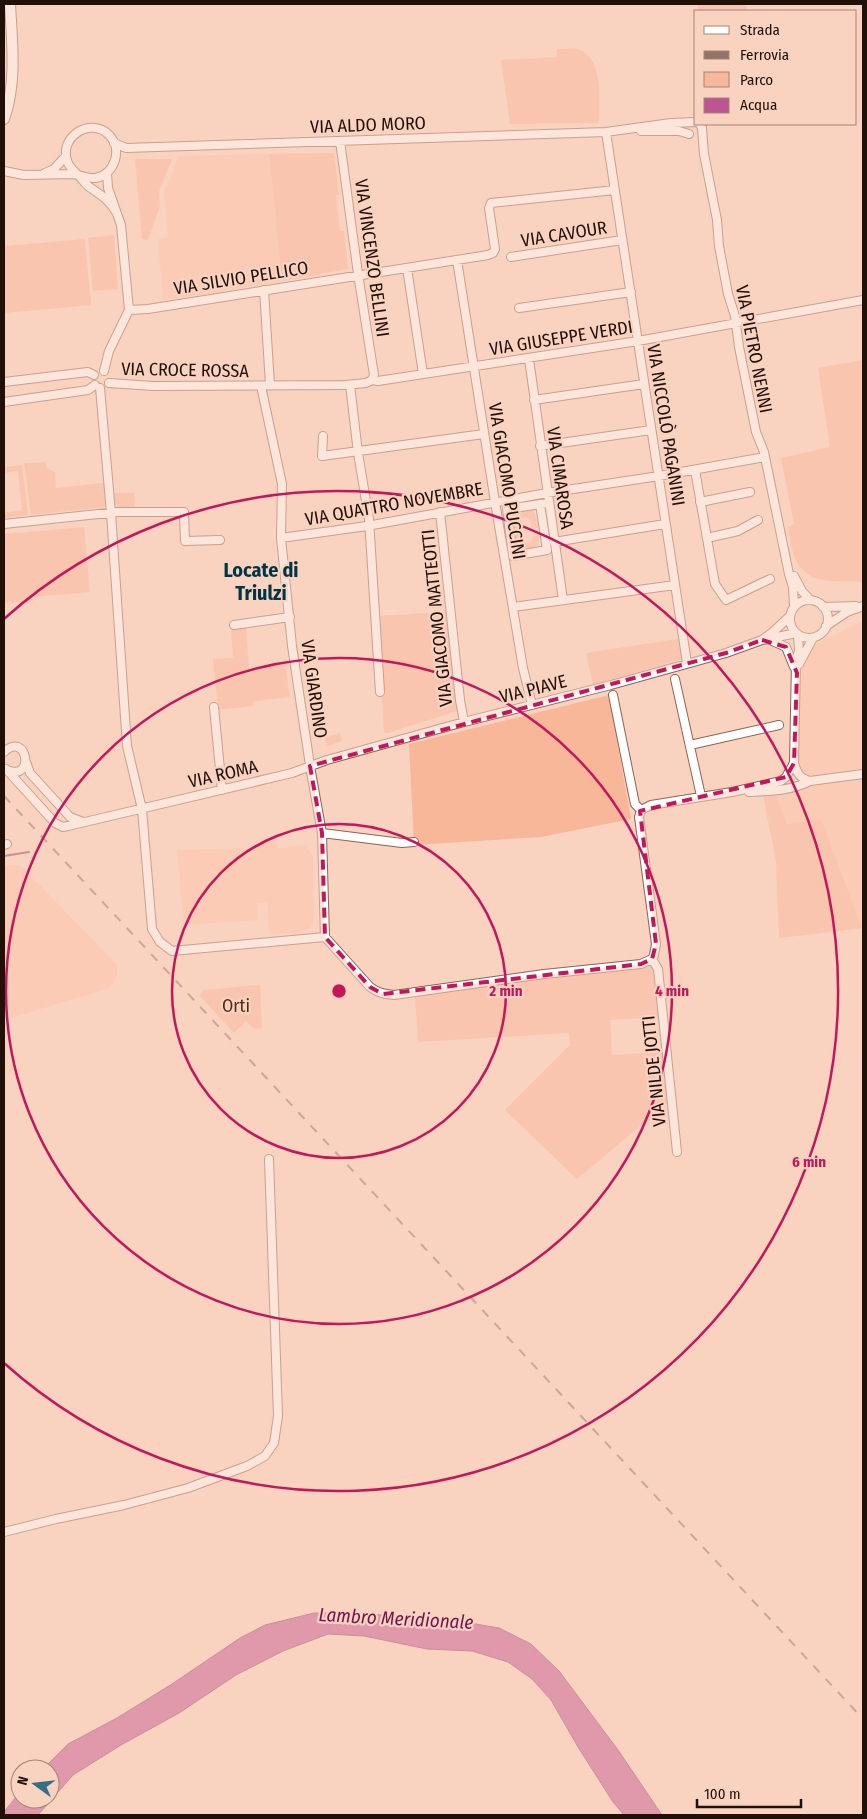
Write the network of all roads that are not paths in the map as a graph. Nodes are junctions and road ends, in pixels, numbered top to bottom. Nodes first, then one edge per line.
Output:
1 (10, 4) edge
2 (5, 114) edge
3 (694, 123) edge
4 (694, 124) edge
5 (698, 125) edge
6 (609, 132) junction
7 (702, 133) junction
8 (691, 135) junction
9 (340, 141) junction
10 (114, 143) junction
11 (126, 148) junction
12 (704, 154) junction
13 (66, 156) junction
14 (116, 158) junction
15 (5, 170) edge
16 (107, 173) junction
17 (37, 175) junction
18 (78, 175) junction
19 (615, 190) junction
20 (116, 212) junction
21 (622, 240) junction
22 (511, 257) dead end
23 (457, 260) junction
24 (407, 268) junction
25 (358, 274) junction
26 (264, 290) junction
27 (631, 292) junction
28 (863, 300) edge
29 (519, 308) dead end
30 (129, 310) junction
31 (737, 324) junction
32 (638, 342) junction
33 (529, 359) junction
34 (472, 367) junction
35 (104, 371) junction
36 (423, 374) junction
37 (94, 375) junction
38 (372, 380) junction
39 (4, 382) edge
40 (109, 383) junction
41 (644, 384) junction
42 (270, 385) junction
43 (350, 385) junction
44 (261, 386) junction
45 (97, 387) junction
46 (534, 400) junction
47 (4, 402) edge
48 (651, 430) junction
49 (484, 434) junction
50 (323, 436) dead end
51 (540, 446) junction
52 (358, 453) junction
53 (764, 457) junction
54 (695, 470) junction
55 (660, 476) junction
56 (750, 492) dead end
57 (547, 493) junction
58 (495, 502) junction
59 (700, 502) junction
60 (544, 503) junction
61 (440, 512) junction
62 (111, 514) junction
63 (758, 520) dead end
64 (4, 524) edge
65 (666, 524) junction
66 (369, 525) junction
67 (281, 538) junction
68 (707, 538) junction
69 (220, 540) dead end
70 (552, 547) junction
71 (783, 549) junction
72 (770, 579) dead end
73 (676, 585) junction
74 (563, 600) junction
75 (810, 600) junction
76 (794, 606) junction
77 (863, 606) edge
78 (513, 607) junction
79 (823, 607) junction
80 (290, 616) junction
81 (790, 616) junction
82 (234, 624) dead end
83 (826, 626) junction
84 (797, 634) junction
85 (813, 638) junction
86 (765, 639) junction
87 (687, 663) junction
88 (797, 673) junction
89 (675, 679) dead end
90 (380, 692) dead end
91 (613, 695) dead end
92 (532, 705) junction
93 (214, 707) dead end
94 (464, 722) junction
95 (779, 725) dead end
96 (690, 745) junction
97 (4, 749) edge
98 (26, 762) junction
99 (794, 763) junction
100 (310, 766) junction
101 (5, 768) edge
102 (796, 772) junction
103 (863, 774) edge
104 (810, 781) junction
105 (222, 790) junction
106 (779, 790) junction
107 (732, 792) junction
108 (701, 796) junction
109 (142, 809) junction
110 (641, 810) junction
111 (85, 823) junction
112 (322, 834) junction
113 (414, 842) dead end
114 (325, 936) junction
115 (652, 959) junction
116 (677, 1152) dead end
117 (269, 1159) dead end
118 (4, 1532) edge

1 - 2 main road
3 - 6 street, VIA ALDO MORO
4 - 8 street
5 - 7 street
6 - 8 street, VIA ALDO MORO
6 - 9 street, VIA ALDO MORO
6 - 19 street, VIA NICCOLÒ PAGANINI
7 - 8 street
7 - 12 street, VIA PIETRO NENNI
8 - 12 street, VIA PIETRO NENNI
9 - 11 street, VIA ALDO MORO
9 - 25 street, VIA VINCENZO BELLINI
10 - 11 street, VIA ALDO MORO
10 - 13 street
10 - 14 street
11 - 14 street
12 - 31 street, VIA PIETRO NENNI
13 - 17 street
13 - 18 street
14 - 16 street
15 - 17 street
16 - 18 street
16 - 20 street
17 - 18 street
18 - 20 street
19 - 21 street, VIA NICCOLÒ PAGANINI
19 - 23 street
20 - 30 street
21 - 22 street, VIA CAVOUR
21 - 27 street, VIA NICCOLÒ PAGANINI
23 - 24 street, VIA SILVIO PELLICO
23 - 34 street, VIA GIACOMO PUCCINI
24 - 25 street, VIA SILVIO PELLICO
24 - 36 street
25 - 26 street, VIA SILVIO PELLICO
25 - 38 street, VIA VINCENZO BELLINI
26 - 30 street, VIA SILVIO PELLICO
26 - 42 street
27 - 29 street
27 - 32 street, VIA NICCOLÒ PAGANINI
28 - 31 street, VIA GIUSEPPE VERDI
30 - 35 street
31 - 32 street, VIA GIUSEPPE VERDI
31 - 53 street, VIA PIETRO NENNI
32 - 33 street, VIA GIUSEPPE VERDI
32 - 41 street, VIA NICCOLÒ PAGANINI
33 - 34 street, VIA GIUSEPPE VERDI
33 - 46 street, VIA CIMAROSA
34 - 36 street, VIA GIUSEPPE VERDI
34 - 49 street, VIA GIACOMO PUCCINI
35 - 37 street
35 - 40 street
36 - 38 street, VIA GIUSEPPE VERDI
37 - 39 street
37 - 45 street
38 - 43 street, VIA GIUSEPPE VERDI
40 - 44 street, VIA CROCE ROSSA
40 - 45 street
41 - 46 street
41 - 48 street, VIA NICCOLÒ PAGANINI
42 - 43 street, VIA GIUSEPPE VERDI
42 - 44 street, VIA GIUSEPPE VERDI
43 - 52 street
44 - 67 street, VIA GIARDINO
45 - 47 street
45 - 62 street
46 - 51 street, VIA CIMAROSA
48 - 51 street
48 - 55 street, VIA NICCOLÒ PAGANINI
49 - 52 street
49 - 58 street, VIA GIACOMO PUCCINI
50 - 52 street
51 - 57 street, VIA CIMAROSA
52 - 66 street
53 - 54 street, VIA QUATTRO NOVEMBRE
53 - 71 street, VIA PIETRO NENNI
54 - 55 street, VIA QUATTRO NOVEMBRE
54 - 59 street
55 - 57 street, VIA QUATTRO NOVEMBRE
55 - 65 street, VIA NICCOLÒ PAGANINI
56 - 59 street
57 - 58 street, VIA QUATTRO NOVEMBRE
57 - 60 street, VIA CIMAROSA
58 - 61 street, VIA QUATTRO NOVEMBRE
58 - 78 street, VIA GIACOMO PUCCINI
59 - 68 street
60 - 70 street, VIA CIMAROSA
60 - 70 street
61 - 66 street, VIA QUATTRO NOVEMBRE
61 - 94 street, VIA GIACOMO MATTEOTTI
62 - 64 street
62 - 69 street
62 - 109 street
63 - 68 street
65 - 70 street
65 - 73 street, VIA NICCOLÒ PAGANINI
66 - 67 street, VIA QUATTRO NOVEMBRE
66 - 90 street
67 - 80 street, VIA GIARDINO
68 - 72 street
70 - 74 street, VIA CIMAROSA
71 - 75 street, VIA PIETRO NENNI
71 - 76 street, VIA PIETRO NENNI
73 - 74 street
73 - 87 street, VIA NICCOLÒ PAGANINI
74 - 78 street
75 - 76 street
75 - 79 street
76 - 81 street, VIA PIAVE
77 - 79 street
77 - 83 street
78 - 92 street, VIA GIACOMO PUCCINI
79 - 83 street
80 - 82 street
80 - 100 street, VIA GIARDINO
81 - 84 street
81 - 86 street, VIA PIAVE
83 - 85 street
84 - 85 street
84 - 86 street
84 - 88 street
85 - 88 street
86 - 87 street, VIA PIAVE
86 - 88 street
87 - 92 street, VIA PIAVE
88 - 99 street
89 - 96 street
91 - 110 street
92 - 94 street, VIA PIAVE
93 - 105 street
94 - 100 street, VIA PIAVE
95 - 96 street
96 - 108 street
97 - 98 street
98 - 101 street
98 - 111 street
99 - 102 street
99 - 107 street
100 - 105 street, VIA ROMA
100 - 112 street, VIA GIARDINO
101 - 111 street, VIA ROMA
102 - 104 street
102 - 106 street
103 - 104 street
104 - 106 street
105 - 109 street, VIA ROMA
106 - 107 street
107 - 108 street
108 - 110 street
109 - 111 street, VIA ROMA
109 - 114 street
110 - 115 street
112 - 113 street
112 - 114 street, VIA GIARDINO
114 - 115 street
115 - 116 street, VIA NILDE JOTTI
117 - 118 street

